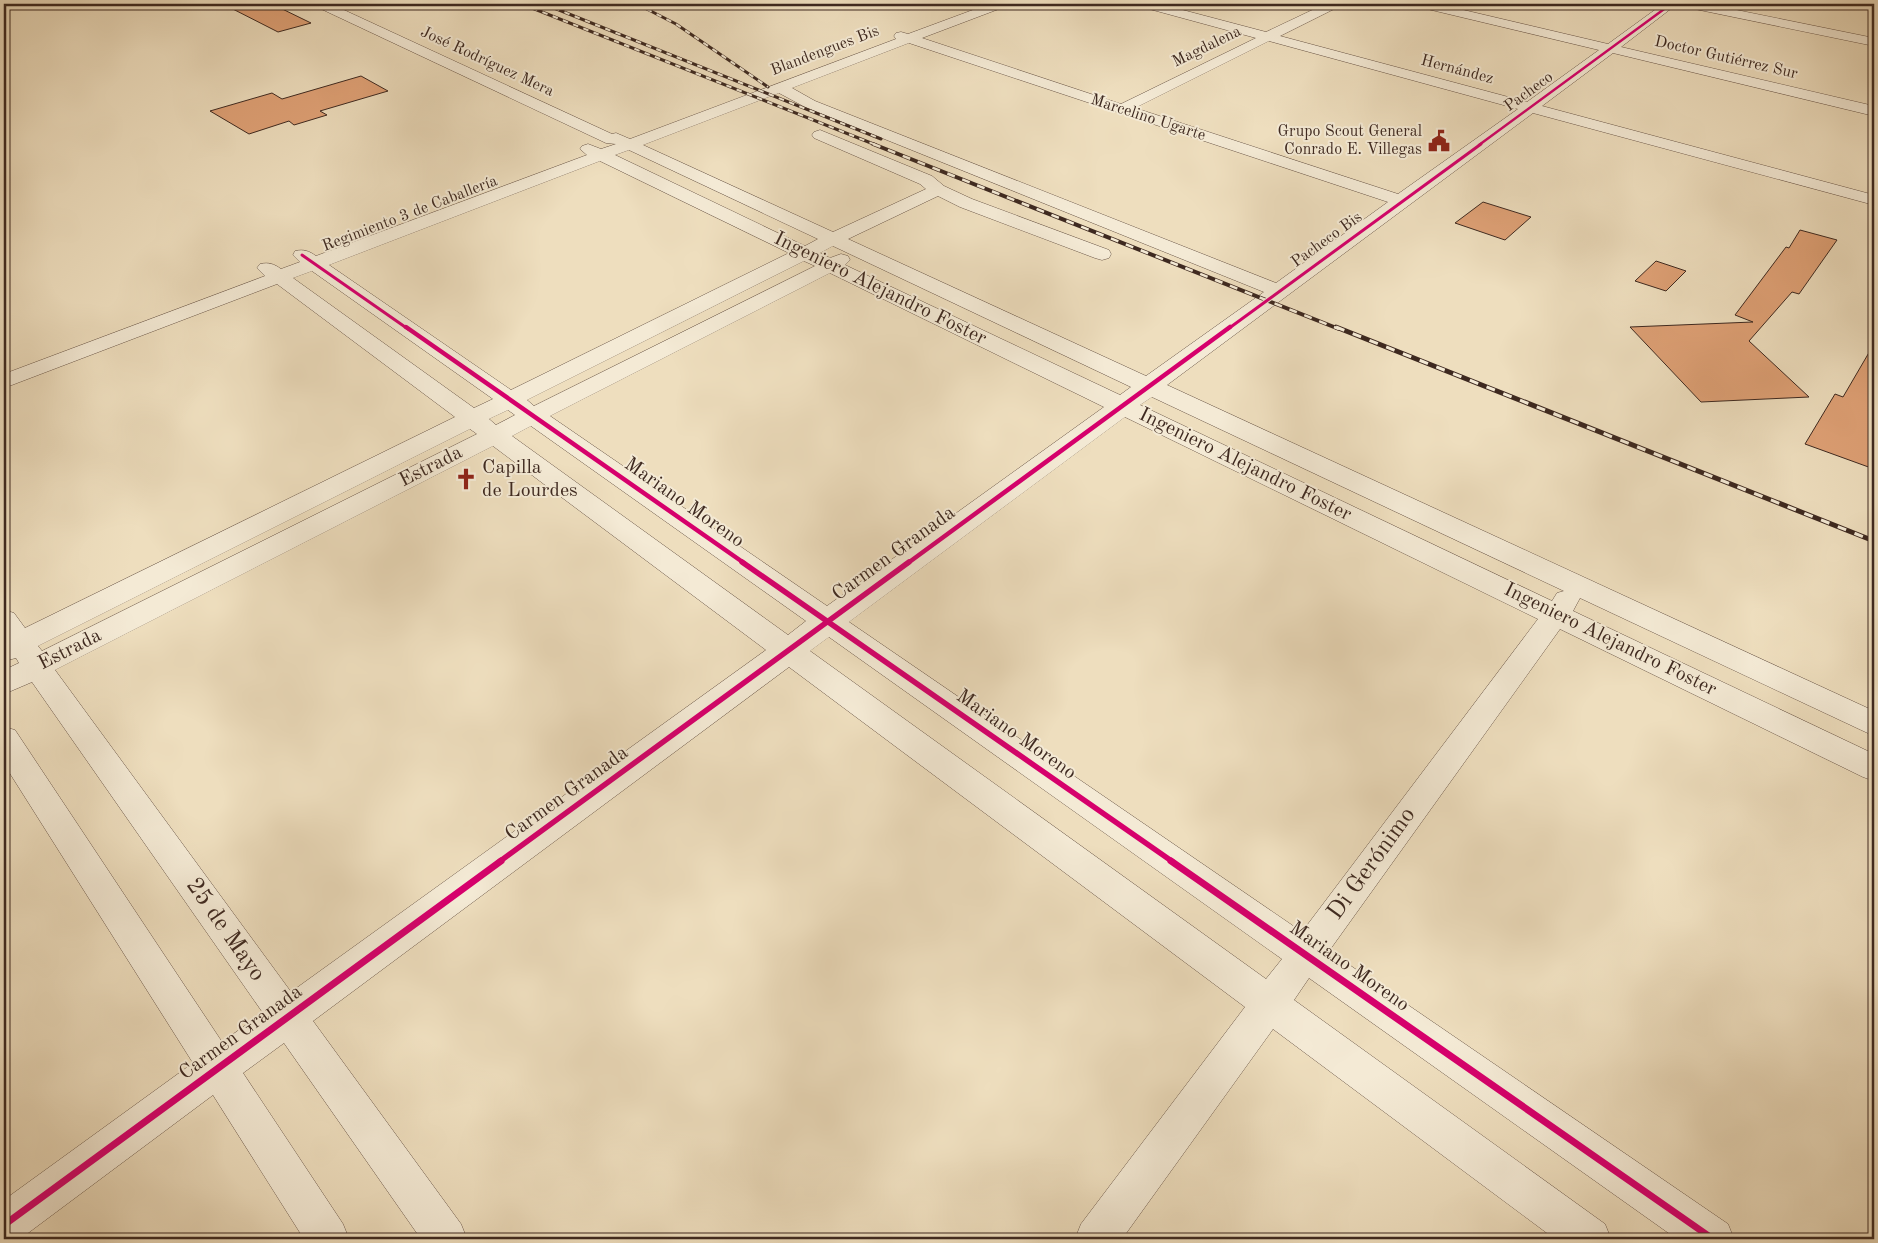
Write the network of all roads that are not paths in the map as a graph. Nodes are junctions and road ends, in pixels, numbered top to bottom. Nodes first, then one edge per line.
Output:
1 (321, 4) edge
2 (978, 4) edge
3 (1000, 4) edge
4 (1146, 4) edge
5 (1334, 4) edge
6 (1423, 4) edge
7 (1671, 4) edge
8 (1690, 4) edge
9 (902, 37) junction
10 (1268, 37) junction
11 (1874, 42) edge
12 (1609, 48) junction
13 (780, 87) junction
14 (748, 94) junction
15 (1529, 107) junction
16 (1122, 109) junction
17 (1874, 111) edge
18 (820, 135) dead end
19 (609, 145) junction
20 (938, 190) junction
21 (1868, 194) edge
22 (1401, 201) junction
23 (833, 239) junction
24 (859, 251) junction
25 (805, 253) junction
26 (1102, 254) dead end
27 (308, 260) junction
28 (830, 266) junction
29 (273, 273) junction
30 (1273, 295) junction
31 (4, 366) edge
32 (4, 381) edge
33 (1149, 386) junction
34 (1122, 406) junction
35 (521, 408) junction
36 (483, 427) junction
37 (1577, 586) junction
38 (1556, 615) junction
39 (828, 622) junction
40 (16, 645) edge
41 (788, 651) junction
42 (4, 683) edge
43 (1874, 724) edge
44 (4, 739) edge
45 (1874, 768) edge
46 (1306, 955) junction
47 (1270, 1004) junction
48 (287, 1018) junction
49 (218, 1069) junction
50 (4, 1225) edge
51 (328, 1239) edge
52 (446, 1239) edge
53 (1096, 1239) edge
54 (1590, 1239) edge
55 (1714, 1239) edge

1 - 19 street, José Rodríguez Mera
2 - 9 street
3 - 9 street
4 - 10 street, Hernández
5 - 10 street, Magdalena
6 - 12 street, Doctor Gutiérrez Sur
7 - 12 street, Pacheco
8 - 11 street
9 - 13 street, Blandengues Bis
9 - 14 street, Blandengues Bis
9 - 16 street, Marcelino Ugarte
10 - 15 street, Hernández
10 - 16 street, Magdalena
12 - 15 street, Pacheco
12 - 17 street, Doctor Gutiérrez Sur
13 - 14 street, Blandengues Bis
13 - 30 street
14 - 19 street, Regimiento 3 de Caballería
15 - 21 street, Hernández
15 - 22 street, Pacheco
16 - 22 street, Marcelino Ugarte
18 - 20 street
19 - 23 street, Ingeniero Alejandro Foster
19 - 25 street, Ingeniero Alejandro Foster
19 - 27 street, Regimiento 3 de Caballería
20 - 23 street, Estrada
20 - 26 street
22 - 30 street, Pacheco Bis
23 - 24 street, Ingeniero Alejandro Foster
23 - 25 street, Estrada
24 - 28 street, Estrada
24 - 33 street, Ingeniero Alejandro Foster
25 - 28 street, Ingeniero Alejandro Foster
25 - 35 street, Estrada
27 - 29 street, Regimiento 3 de Caballería
27 - 35 street, Mariano Moreno
28 - 34 street, Ingeniero Alejandro Foster
28 - 35 street, Estrada
29 - 31 street, Regimiento 3 de Caballería
29 - 32 street, Regimiento 3 de Caballería
29 - 36 street
30 - 33 street, Pacheco Bis
33 - 34 street, Carmen Granada
33 - 37 street, Ingeniero Alejandro Foster
34 - 38 street, Ingeniero Alejandro Foster
34 - 39 street, Carmen Granada
35 - 36 street, Estrada
35 - 39 street, Mariano Moreno
36 - 40 street, Estrada
36 - 41 street
37 - 38 street, Di Gerónimo
37 - 43 street, Ingeniero Alejandro Foster
38 - 45 street, Ingeniero Alejandro Foster
38 - 46 street, Di Gerónimo
39 - 41 street, Carmen Granada
39 - 46 street, Mariano Moreno
40 - 42 street, Estrada
40 - 48 street, 25 de Mayo
41 - 47 street
41 - 48 street, Carmen Granada
44 - 49 street
46 - 47 street, Di Gerónimo
46 - 55 street, Mariano Moreno
47 - 53 street, Di Gerónimo
47 - 54 street
48 - 49 street, Carmen Granada
48 - 52 street, 25 de Mayo
49 - 50 street, Carmen Granada
49 - 51 street

